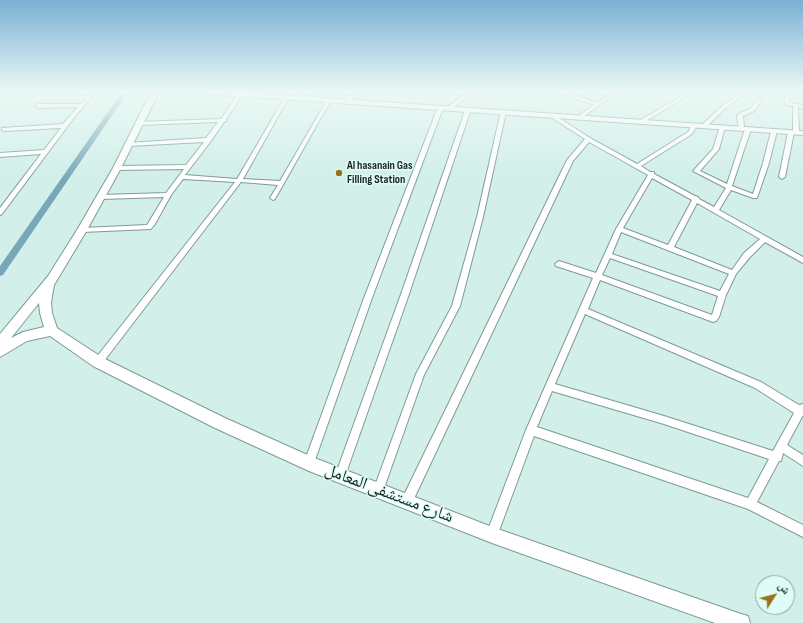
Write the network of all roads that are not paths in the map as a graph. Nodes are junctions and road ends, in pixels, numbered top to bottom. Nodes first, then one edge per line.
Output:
1 (69, 121) edge
2 (194, 121) edge
3 (223, 121) edge
4 (275, 121) edge
5 (317, 121) edge
6 (435, 121) edge
7 (464, 121) edge
8 (501, 121) edge
9 (560, 121) edge
10 (642, 121) edge
11 (709, 121) edge
12 (742, 121) edge
13 (796, 121) edge
14 (139, 123) joint
15 (694, 125) junction
16 (65, 126) junction
17 (704, 126) junction
18 (722, 127) junction
19 (4, 129) dead end
20 (744, 129) junction
21 (774, 131) junction
22 (797, 132) edge
23 (588, 139) junction
24 (209, 140) junction
25 (129, 144) junction
26 (45, 152) junction
27 (0, 155) edge
28 (638, 166) junction
29 (189, 167) junction
30 (117, 168) junction
31 (652, 173) junction
32 (182, 177) junction
33 (782, 177) dead end
34 (239, 181) junction
35 (281, 183) junction
36 (729, 187) junction
37 (168, 196) junction
38 (101, 197) junction
39 (273, 198) dead end
40 (696, 198) junction
41 (716, 210) junction
42 (0, 213) edge
43 (82, 230) junction
44 (619, 230) junction
45 (765, 238) junction
46 (670, 248) junction
47 (608, 255) junction
48 (803, 260) edge
49 (559, 264) dead end
50 (733, 273) junction
51 (599, 276) junction
52 (48, 284) junction
53 (722, 295) junction
54 (583, 310) junction
55 (52, 331) junction
56 (0, 343) edge
57 (0, 352) edge
58 (98, 362) junction
59 (551, 387) junction
60 (802, 409) edge
61 (532, 430) junction
62 (782, 447) junction
63 (777, 457) junction
64 (803, 461) edge
65 (309, 463) junction
66 (340, 476) junction
67 (378, 491) junction
68 (408, 501) junction
69 (750, 504) junction
70 (803, 531) edge
71 (492, 535) junction
72 (741, 623) edge

1 - 16 street
2 - 14 street
3 - 24 street
4 - 34 street
5 - 35 street
6 - 65 street
7 - 66 street
8 - 67 street
9 - 23 street
10 - 15 street
11 - 17 street
12 - 20 street
13 - 22 street
14 - 25 street
15 - 17 street
15 - 28 street
16 - 19 street
16 - 26 street
17 - 18 street
18 - 20 street
18 - 36 street
20 - 21 street
20 - 36 street
21 - 22 street
21 - 36 street
22 - 33 street
23 - 28 street
23 - 68 street
24 - 25 street
24 - 29 street
25 - 30 street
26 - 27 street
26 - 42 street
28 - 31 street
29 - 30 street
29 - 32 street
30 - 38 street
31 - 40 street
31 - 44 street
32 - 34 street
32 - 37 street
34 - 35 street
34 - 58 street
35 - 39 street
36 - 41 street
37 - 38 street
37 - 43 street
38 - 43 street
40 - 41 street
40 - 46 street
41 - 45 street
43 - 52 street
44 - 46 street
44 - 47 street
45 - 48 street
45 - 50 street
46 - 50 street
47 - 51 street
47 - 53 street
49 - 51 street
50 - 53 street
51 - 53 street
51 - 54 street
52 - 55 street
52 - 56 street
54 - 59 street
54 - 60 street
55 - 57 street
55 - 58 street, شارع مستشفى المعامل
58 - 65 street, شارع مستشفى المعامل
59 - 61 street
59 - 63 street
60 - 62 street
61 - 69 street
61 - 71 street
62 - 63 street
62 - 64 street
63 - 69 street
65 - 66 street, شارع مستشفى المعامل
66 - 67 street, شارع مستشفى المعامل
67 - 68 street, شارع مستشفى المعامل
68 - 71 street, شارع مستشفى المعامل
69 - 70 street
71 - 72 street, شارع مستشفى المعامل

